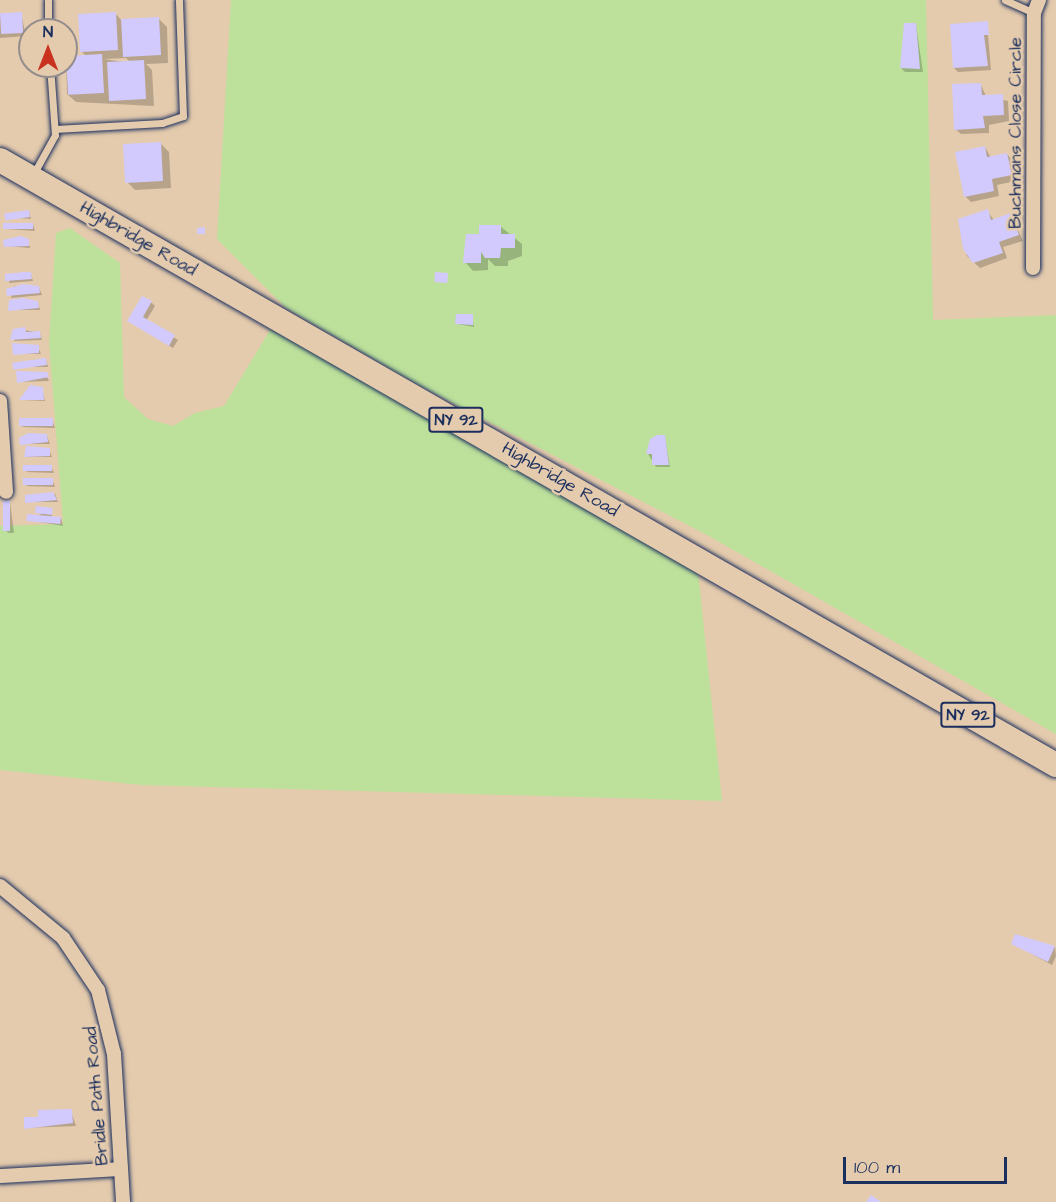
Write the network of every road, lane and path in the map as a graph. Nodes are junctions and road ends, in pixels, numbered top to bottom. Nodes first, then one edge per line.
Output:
1 (48, 0) edge
2 (179, 0) edge
3 (1005, 0) edge
4 (1036, 6) edge
5 (48, 18) edge
6 (51, 78) edge
7 (55, 129) junction
8 (0, 160) edge
9 (31, 178) junction
10 (1033, 268) dead end
11 (0, 401) edge
12 (6, 492) dead end
13 (1056, 765) edge
14 (0, 886) edge
15 (121, 1169) junction
16 (0, 1176) edge
17 (123, 1202) edge

1 - 5 lane
2 - 7 lane
3 - 4 lane
4 - 10 street, Buchmans Close Circle
6 - 7 lane
7 - 9 lane
8 - 9 highway, Highbridge Road / NY 92
9 - 13 highway, Highbridge Road / NY 92
11 - 12 street
14 - 15 street, Bridle Path Road
15 - 16 street
15 - 17 street, Bridle Path Road

